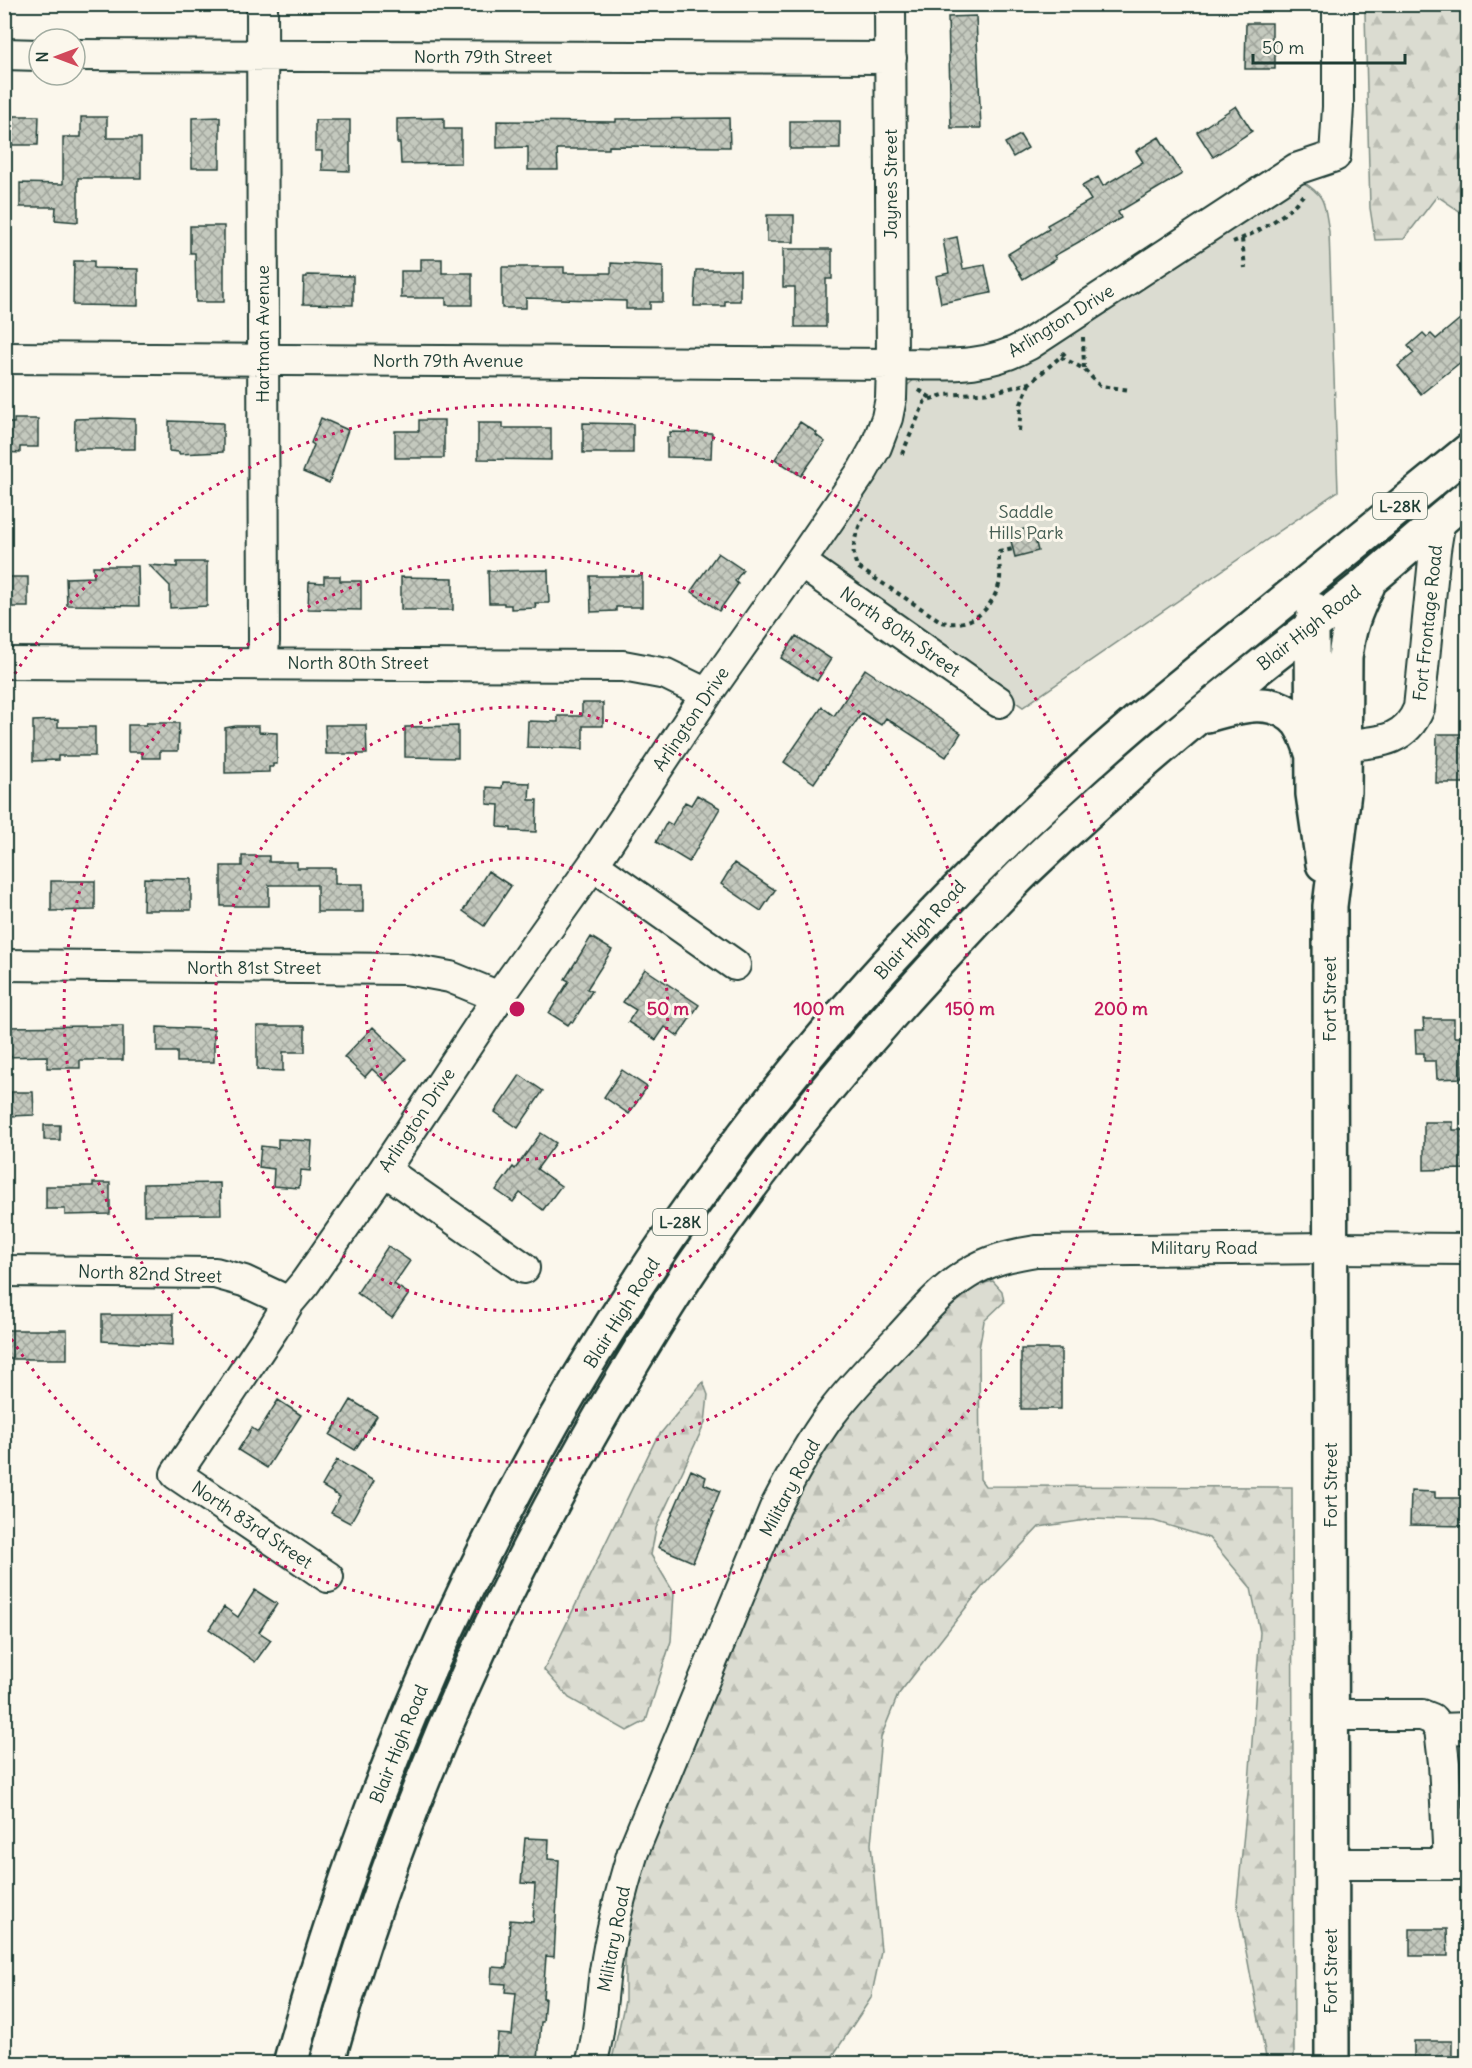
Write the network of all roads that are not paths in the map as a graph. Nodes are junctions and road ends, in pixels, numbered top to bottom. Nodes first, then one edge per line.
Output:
1 (262, 4) edge
2 (890, 4) edge
3 (1338, 4) edge
4 (4, 54) edge
5 (27, 55) edge
6 (87, 55) edge
7 (262, 56) junction
8 (891, 58) junction
9 (4, 358) edge
10 (263, 360) junction
11 (892, 364) junction
12 (1467, 451) edge
13 (1467, 497) edge
14 (1440, 519) junction
15 (1332, 561) junction
16 (800, 562) junction
17 (1372, 578) junction
18 (1312, 626) junction
19 (4, 663) edge
20 (262, 663) junction
21 (707, 694) junction
22 (999, 702) dead end
23 (1197, 719) junction
24 (1344, 745) junction
25 (1313, 754) junction
26 (594, 865) junction
27 (1329, 906) junction
28 (4, 965) edge
29 (735, 965) dead end
30 (499, 997) junction
31 (384, 1170) junction
32 (1331, 1248) junction
33 (1467, 1249) edge
34 (524, 1268) dead end
35 (4, 1270) edge
36 (289, 1302) junction
37 (176, 1474) joint
38 (328, 1577) dead end
39 (1331, 1715) junction
40 (1454, 1729) edge
41 (1457, 1811) edge
42 (1331, 1864) junction
43 (1458, 1864) edge
44 (290, 2064) edge
45 (327, 2064) edge
46 (591, 2064) edge
47 (1332, 2064) edge

1 - 7 street, Hartman Avenue
2 - 8 street, Jaynes Street
3 - 11 street, Arlington Drive
4 - 5 street
6 - 7 street, North 79th Street
7 - 8 street, North 79th Street
7 - 10 street, Hartman Avenue
8 - 11 street, Jaynes Street
9 - 10 street, North 79th Avenue
10 - 11 street, North 79th Avenue
10 - 20 street, Hartman Avenue
11 - 16 street, Arlington Drive
12 - 15 main road, L-28K
13 - 14 main road, L-28K
14 - 17 main road, L-28K
14 - 24 street, Fort Frontage Road
15 - 18 main road, Fort Street
15 - 44 main road, Blair High Road / L-28K
16 - 21 street, Arlington Drive
16 - 22 street, North 80th Street
17 - 18 main road, Blair High Road / L-28K
17 - 24 main road, Fort Street
18 - 23 main road, Blair High Road / L-28K
18 - 25 main road, Fort Street
19 - 20 street, North 80th Street
20 - 21 street, North 80th Street
21 - 26 street, Arlington Drive
23 - 25 main road
23 - 45 main road, Blair High Road / L-28K
24 - 27 main road, Fort Street
25 - 27 main road, Fort Street
26 - 29 street
26 - 30 street, Arlington Drive
27 - 32 main road, Fort Street
28 - 30 street, North 81st Street
30 - 31 street, Arlington Drive
31 - 34 street
31 - 36 street, Arlington Drive
32 - 33 street
32 - 39 main road, Fort Street
32 - 46 street, Military Road
35 - 36 street, North 82nd Street
36 - 37 street, Arlington Drive
37 - 38 street, North 83rd Street
39 - 40 street
39 - 42 main road, Fort Street
40 - 41 street
41 - 43 street
42 - 43 street
42 - 47 main road, Fort Street

